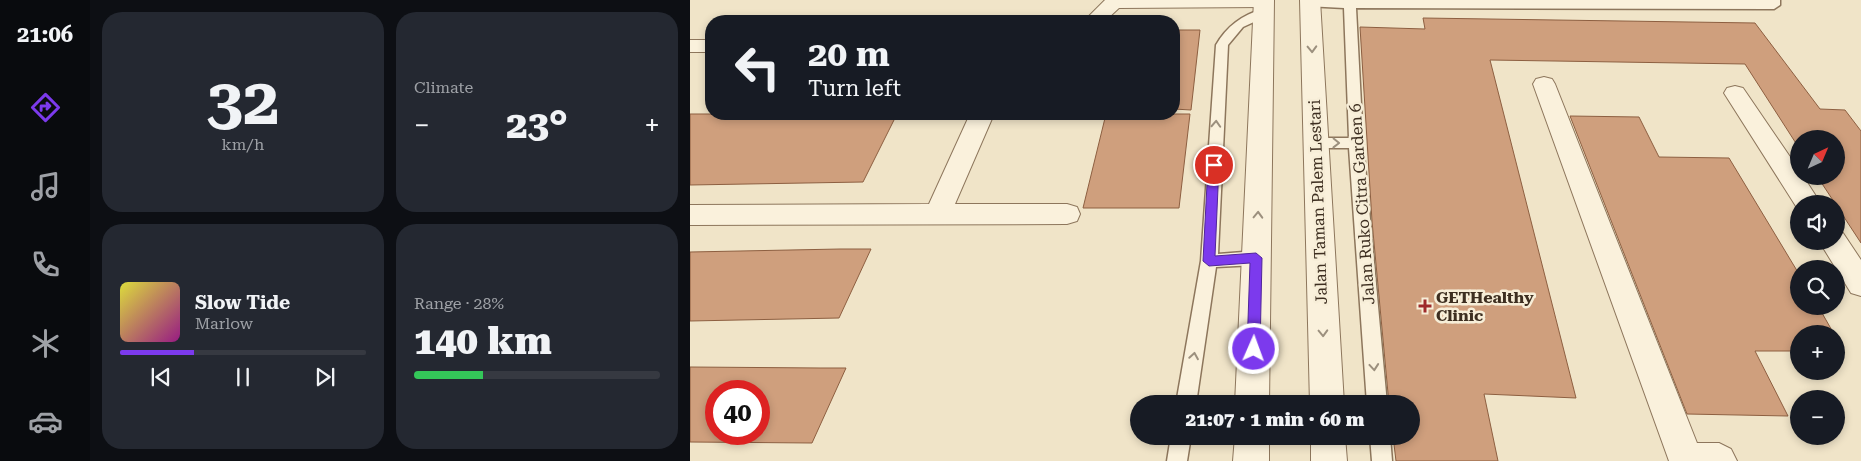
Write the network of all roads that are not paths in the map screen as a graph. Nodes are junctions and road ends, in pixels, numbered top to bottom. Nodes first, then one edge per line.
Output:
1 (1774, 0) edge
2 (1116, 1) edge
3 (1310, 2) edge
4 (1350, 2) edge
5 (1263, 5) edge
6 (1101, 15) edge
7 (690, 46) edge
8 (705, 46) edge
9 (1544, 84) dead end
10 (1735, 93) dead end
11 (979, 120) edge
12 (1315, 142) junction
13 (1356, 144) junction
14 (1802, 195) edge
15 (1067, 214) dead end
16 (690, 215) edge
17 (938, 215) junction
18 (1839, 250) edge
19 (1256, 258) junction
20 (1209, 261) junction
21 (1861, 284) edge
22 (1187, 395) edge
23 (1252, 395) edge
24 (1326, 395) edge
25 (1376, 395) edge
26 (1180, 445) edge
27 (1252, 445) edge
28 (1328, 445) edge
29 (1381, 445) edge
30 (1177, 461) edge
31 (1251, 461) edge
32 (1329, 461) edge
33 (1382, 461) edge
34 (1698, 461) edge

1 - 4 lane
2 - 5 street
2 - 6 street
3 - 4 lane
3 -> 12 street, Jalan Taman Palem Lestari
4 - 13 lane, Jalan Ruko Citra Garden 6
19 -> 5 street
20 -> 5 lane
7 - 8 street
9 - 34 street
10 - 14 street
11 - 17 street
12 -> 13 lane
12 -> 24 street, Jalan Taman Palem Lestari
13 -> 25 lane, Jalan Ruko Citra Garden 6
15 - 17 street
16 - 17 street
18 - 21 street
19 - 20 lane
19 - 23 street
22 -> 20 lane
26 - 30 lane
27 - 31 street
28 - 32 street
29 - 33 lane

